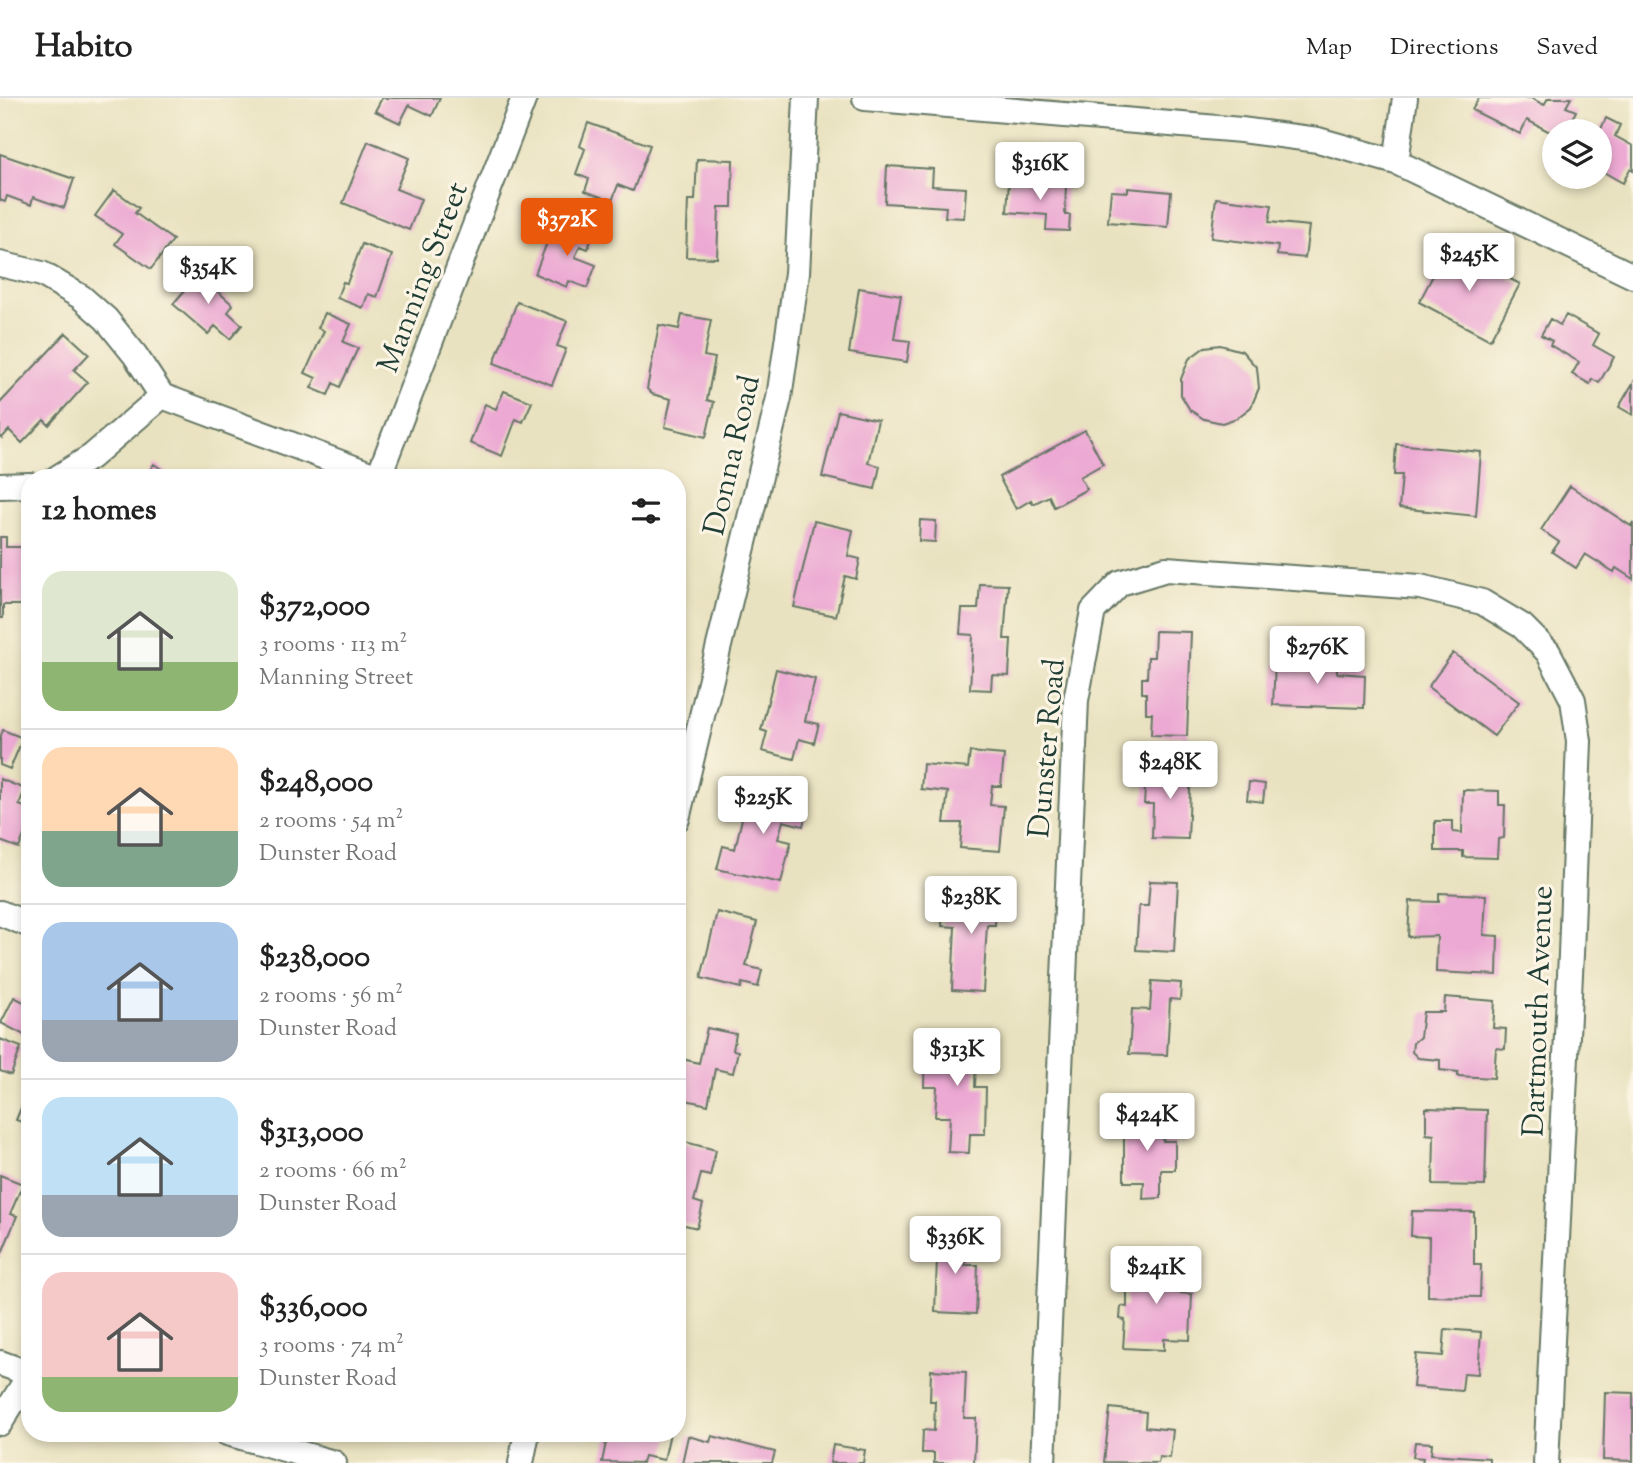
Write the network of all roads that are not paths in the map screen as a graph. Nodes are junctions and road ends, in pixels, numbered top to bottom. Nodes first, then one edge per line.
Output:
1 (524, 98) edge
2 (806, 98) edge
3 (865, 98) edge
4 (1405, 98) edge
5 (1396, 162) junction
6 (0, 264) edge
7 (1633, 276) edge
8 (162, 396) junction
9 (72, 469) edge
10 (357, 469) edge
11 (381, 469) edge
12 (21, 485) edge
13 (0, 486) edge
14 (1482, 602) joint
15 (686, 782) edge
16 (0, 913) edge
17 (21, 921) edge
18 (0, 1363) edge
19 (21, 1371) edge
20 (21, 1389) edge
21 (0, 1423) edge
22 (259, 1442) edge
23 (525, 1442) edge
24 (334, 1463) edge
25 (521, 1463) edge
26 (1043, 1463) edge
27 (1546, 1463) edge

1 - 11 street, Manning Street
2 - 15 street, Donna Road
3 - 5 street
4 - 5 street
5 - 7 street
6 - 8 street
8 - 9 street
8 - 10 street
12 - 13 street
14 - 26 street, Dunster Road
14 - 27 street, Dartmouth Avenue
16 - 17 street
18 - 19 street
20 - 21 street
22 - 24 street
23 - 25 street

